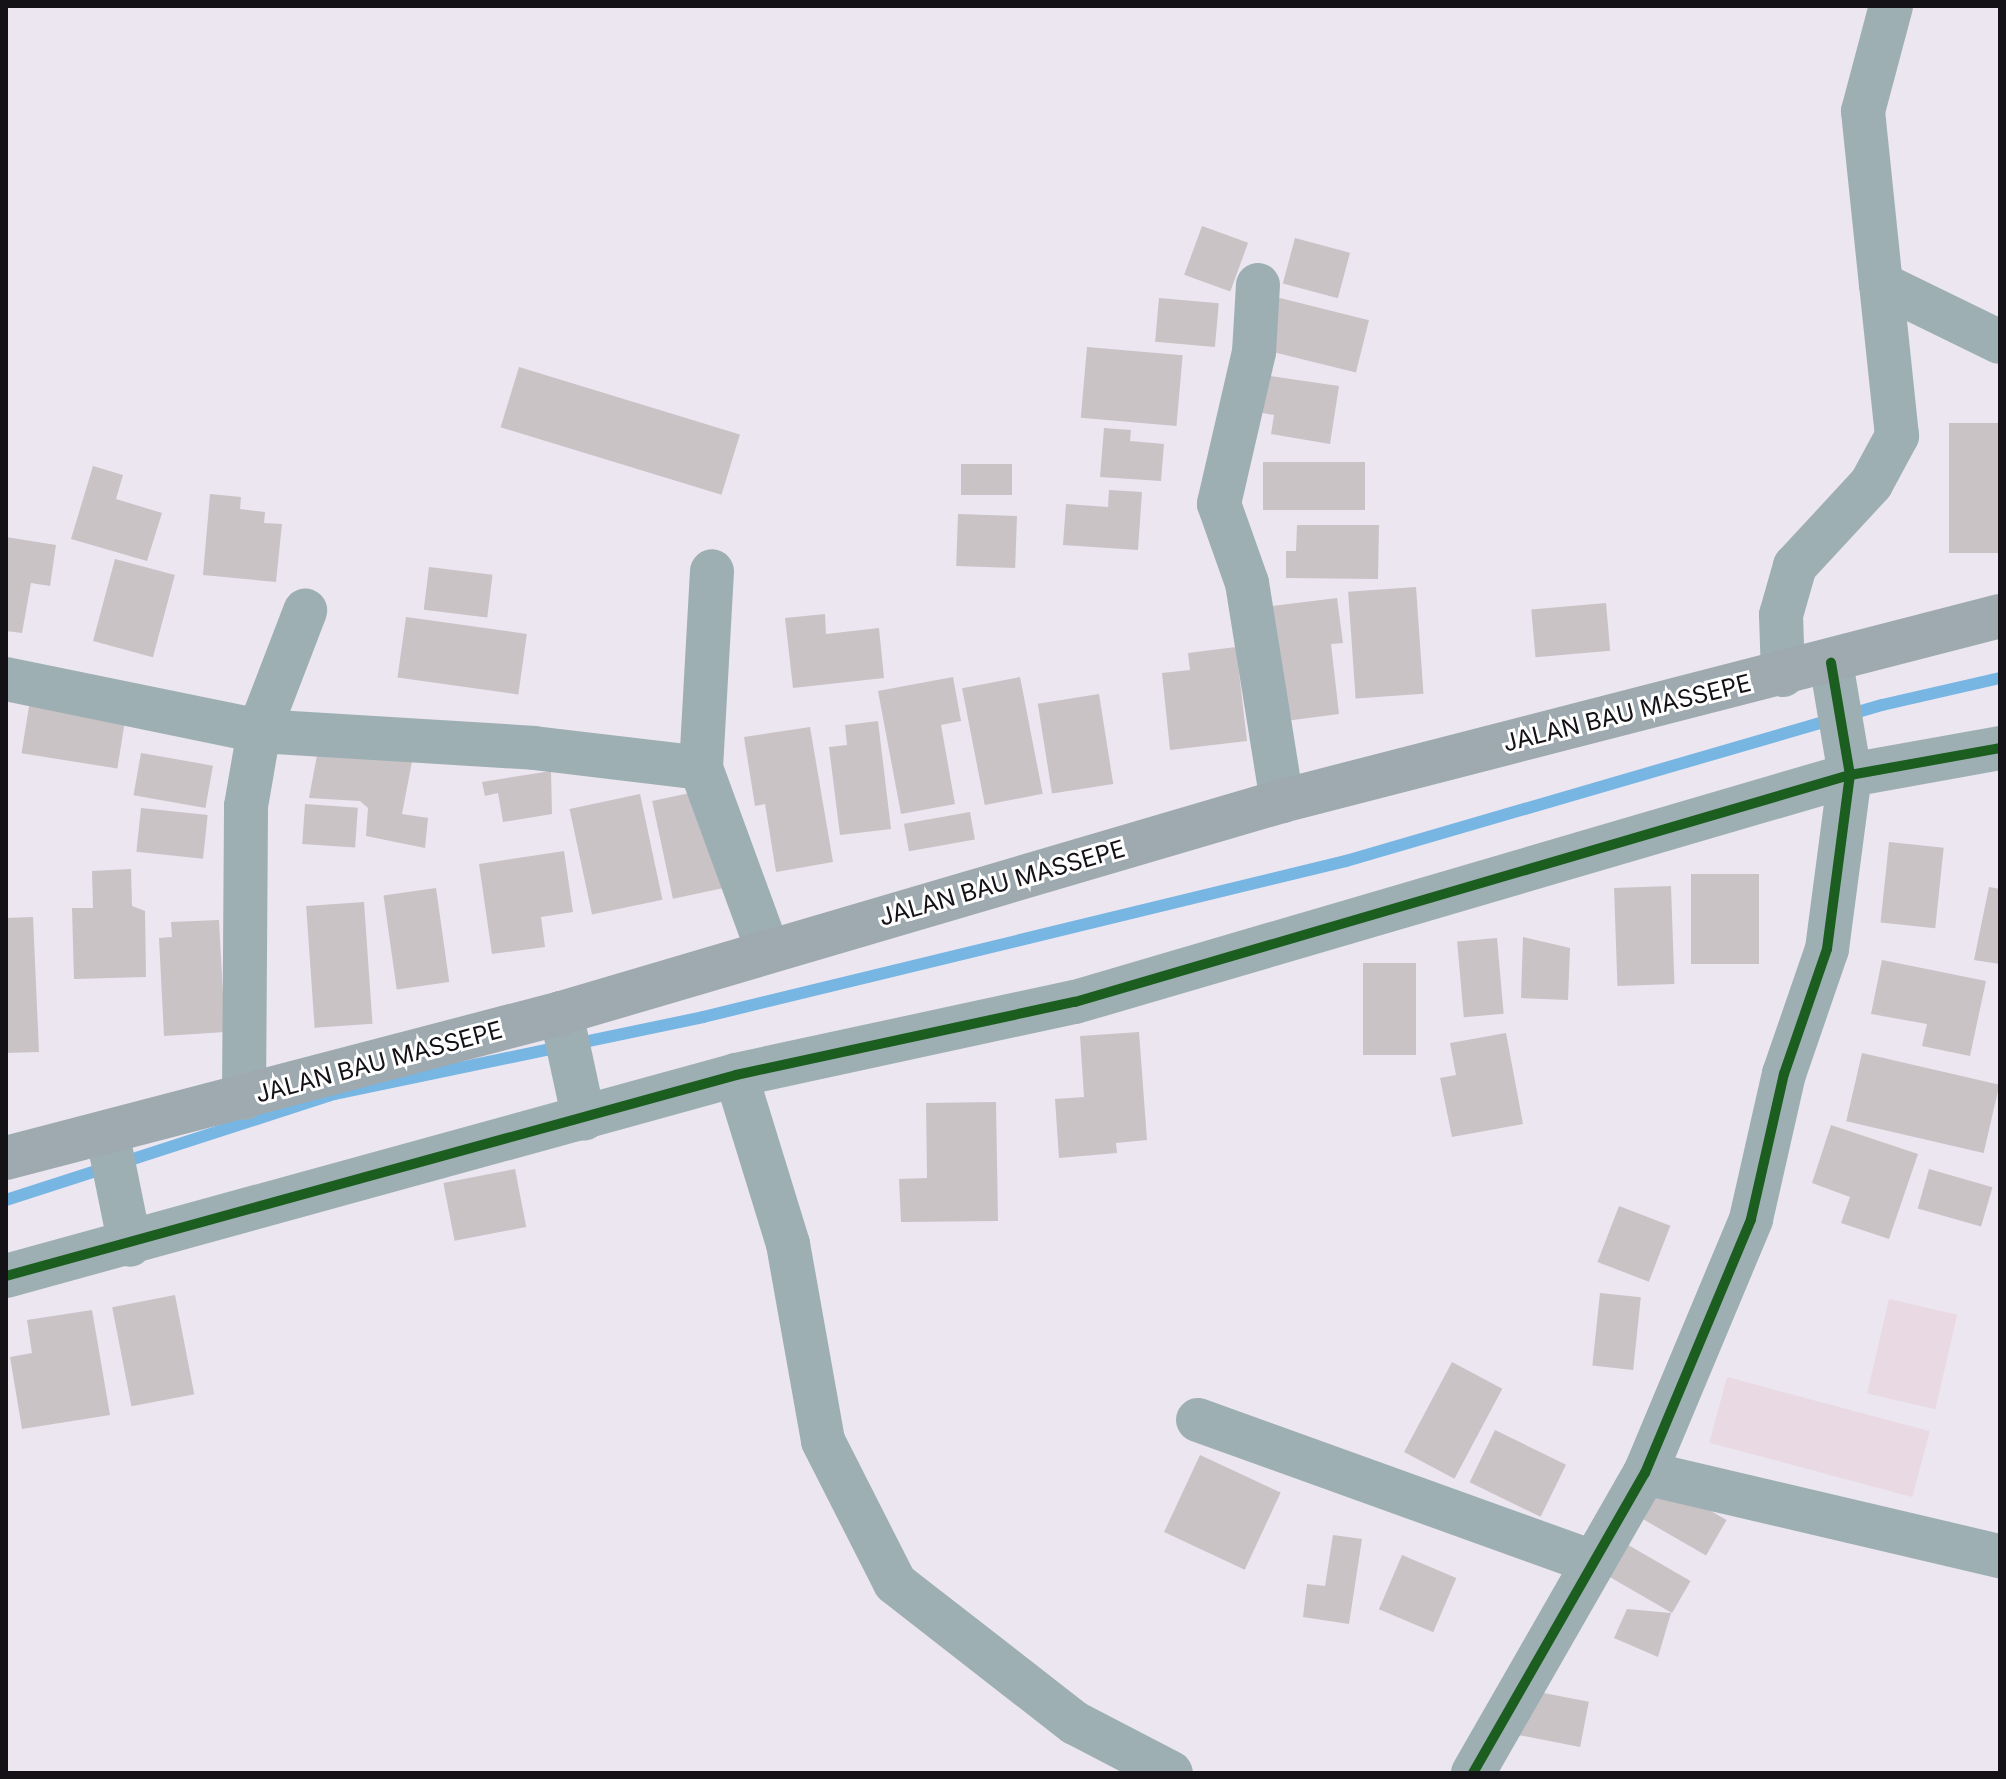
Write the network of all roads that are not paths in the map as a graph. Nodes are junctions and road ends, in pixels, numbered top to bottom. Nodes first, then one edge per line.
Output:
1 (1891, 6) edge
2 (1881, 284) junction
3 (1258, 285) dead end
4 (2000, 342) edge
5 (712, 571) dead end
6 (305, 611) dead end
7 (2000, 616) edge
8 (1831, 663) junction
9 (1783, 675) junction
10 (6, 679) edge
11 (259, 731) junction
12 (2000, 748) edge
13 (701, 768) junction
14 (1850, 775) junction
15 (1282, 801) junction
16 (768, 951) junction
17 (565, 1034) junction
18 (736, 1075) junction
19 (244, 1098) junction
20 (581, 1110) junction
21 (107, 1132) junction
22 (6, 1158) edge
23 (124, 1221) junction
24 (6, 1276) edge
25 (1198, 1420) dead end
26 (1645, 1473) junction
27 (2000, 1556) edge
28 (1593, 1562) junction
29 (1171, 1773) edge
30 (1473, 1773) edge

1 - 2 street
2 - 4 street
2 - 9 street
3 - 15 street
5 - 13 street
6 - 11 street
7 - 8 main road, JALAN BAU MASSEPE
8 - 9 main road, JALAN BAU MASSEPE
8 - 14 street
9 - 15 main road, JALAN BAU MASSEPE
10 - 11 street
11 - 13 street
11 - 19 street
12 - 14 street
13 - 16 street
14 - 18 street
14 - 26 street
15 - 16 main road, JALAN BAU MASSEPE
16 - 17 main road, JALAN BAU MASSEPE
17 - 19 main road, JALAN BAU MASSEPE
17 - 20 street
18 - 20 street
18 - 29 street
19 - 21 main road, JALAN BAU MASSEPE
20 - 23 street
21 - 22 main road, JALAN BAU MASSEPE
21 - 23 street
23 - 24 street
25 - 28 street
26 - 27 street
26 - 28 street
28 - 30 street

